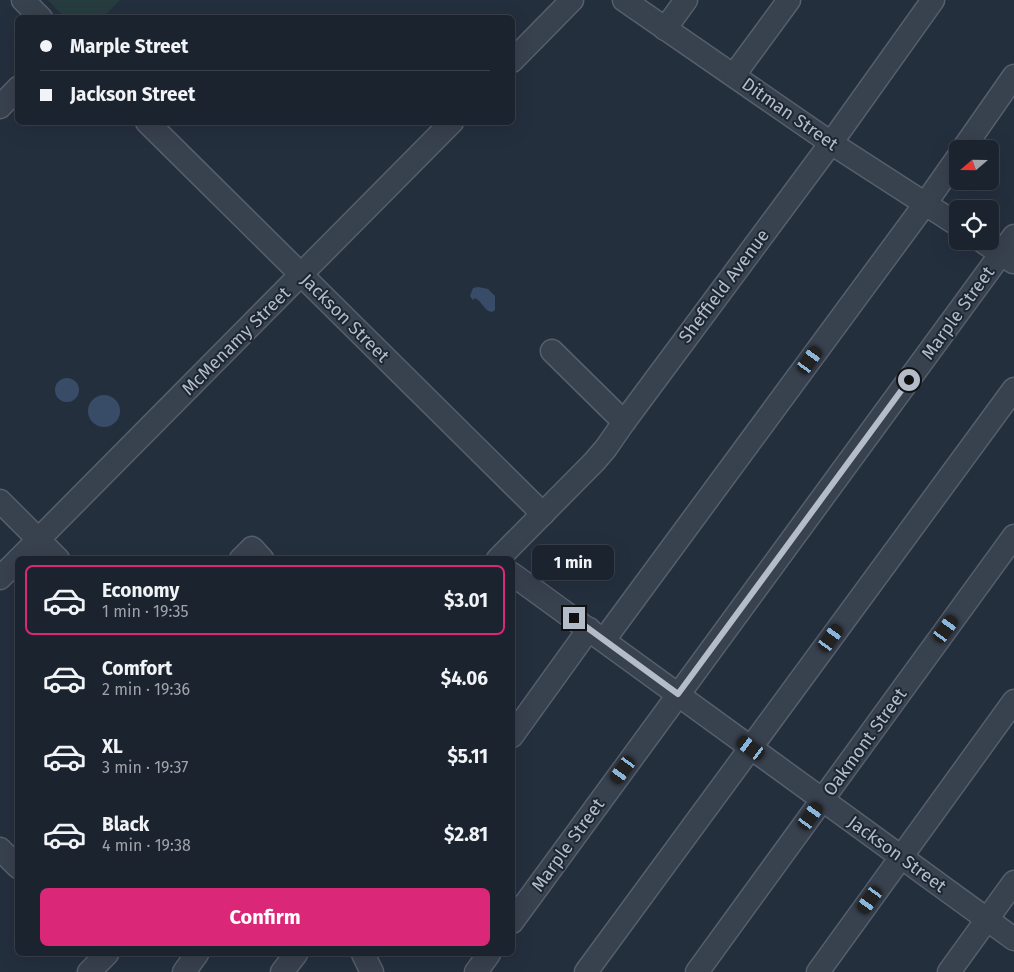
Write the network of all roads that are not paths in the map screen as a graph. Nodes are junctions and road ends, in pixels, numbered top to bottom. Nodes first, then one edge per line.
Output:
1 (22, 0) edge
2 (572, 0) edge
3 (624, 0) edge
4 (686, 0) edge
5 (789, 0) edge
6 (933, 0) edge
7 (38, 15) edge
8 (665, 29) junction
9 (515, 58) edge
10 (734, 75) junction
11 (1014, 76) edge
12 (15, 91) edge
13 (0, 107) edge
14 (150, 125) edge
15 (449, 125) edge
16 (969, 140) edge
17 (831, 142) junction
18 (949, 169) edge
19 (925, 204) junction
20 (949, 219) edge
21 (1010, 251) edge
22 (302, 276) junction
23 (552, 351) dead end
24 (1014, 389) edge
25 (624, 422) junction
26 (0, 501) edge
27 (543, 514) junction
28 (1014, 536) edge
29 (38, 539) junction
30 (21, 556) edge
31 (55, 556) edge
32 (244, 556) edge
33 (259, 556) edge
34 (501, 556) edge
35 (15, 562) edge
36 (515, 576) edge
37 (0, 578) edge
38 (596, 635) junction
39 (678, 694) junction
40 (1014, 701) edge
41 (515, 732) edge
42 (751, 748) junction
43 (822, 800) junction
44 (0, 849) edge
45 (901, 857) junction
46 (15, 864) edge
47 (1014, 882) edge
48 (515, 918) edge
49 (987, 919) junction
50 (1014, 939) edge
51 (103, 956) edge
52 (196, 956) edge
53 (294, 956) edge
54 (364, 956) edge
55 (488, 956) edge
56 (89, 972) edge
57 (184, 972) edge
58 (282, 972) edge
59 (372, 972) edge
60 (476, 972) edge
61 (586, 972) edge
62 (697, 972) edge
63 (818, 972) edge
64 (949, 972) edge

1 - 7 street
2 - 9 street
3 - 8 street, Ditman Street
4 - 8 street
5 - 10 street
6 - 17 street, Sheffield Avenue
8 - 10 street, Ditman Street
10 - 17 street, Ditman Street
11 - 16 street
12 - 13 street
14 - 22 street, Jackson Street
15 - 22 street, McMenamy Street
17 - 19 street, Ditman Street
17 - 25 street, Sheffield Avenue
18 - 19 street
19 - 20 street, Ditman Street
19 - 38 street
21 - 39 street, Marple Street
22 - 27 street, Jackson Street
22 - 29 street, McMenamy Street
23 - 25 street
24 - 42 street
25 - 27 street, Sheffield Avenue
26 - 29 street
27 - 34 street, Sheffield Avenue
28 - 43 street, Oakmont Street
29 - 30 street, McMenamy Street
29 - 31 street
32 - 33 street
35 - 37 street, McMenamy Street
36 - 38 street, Jackson Street
38 - 39 street, Jackson Street
38 - 41 street
39 - 42 street, Jackson Street
39 - 48 street, Marple Street
40 - 45 street
42 - 43 street, Jackson Street
42 - 61 street
43 - 45 street, Jackson Street
43 - 62 street, Oakmont Street
44 - 46 street
45 - 49 street, Jackson Street
45 - 63 street
47 - 49 street
49 - 50 street, Jackson Street
49 - 64 street
51 - 56 street
52 - 57 street
53 - 58 street
54 - 59 street
55 - 60 street

